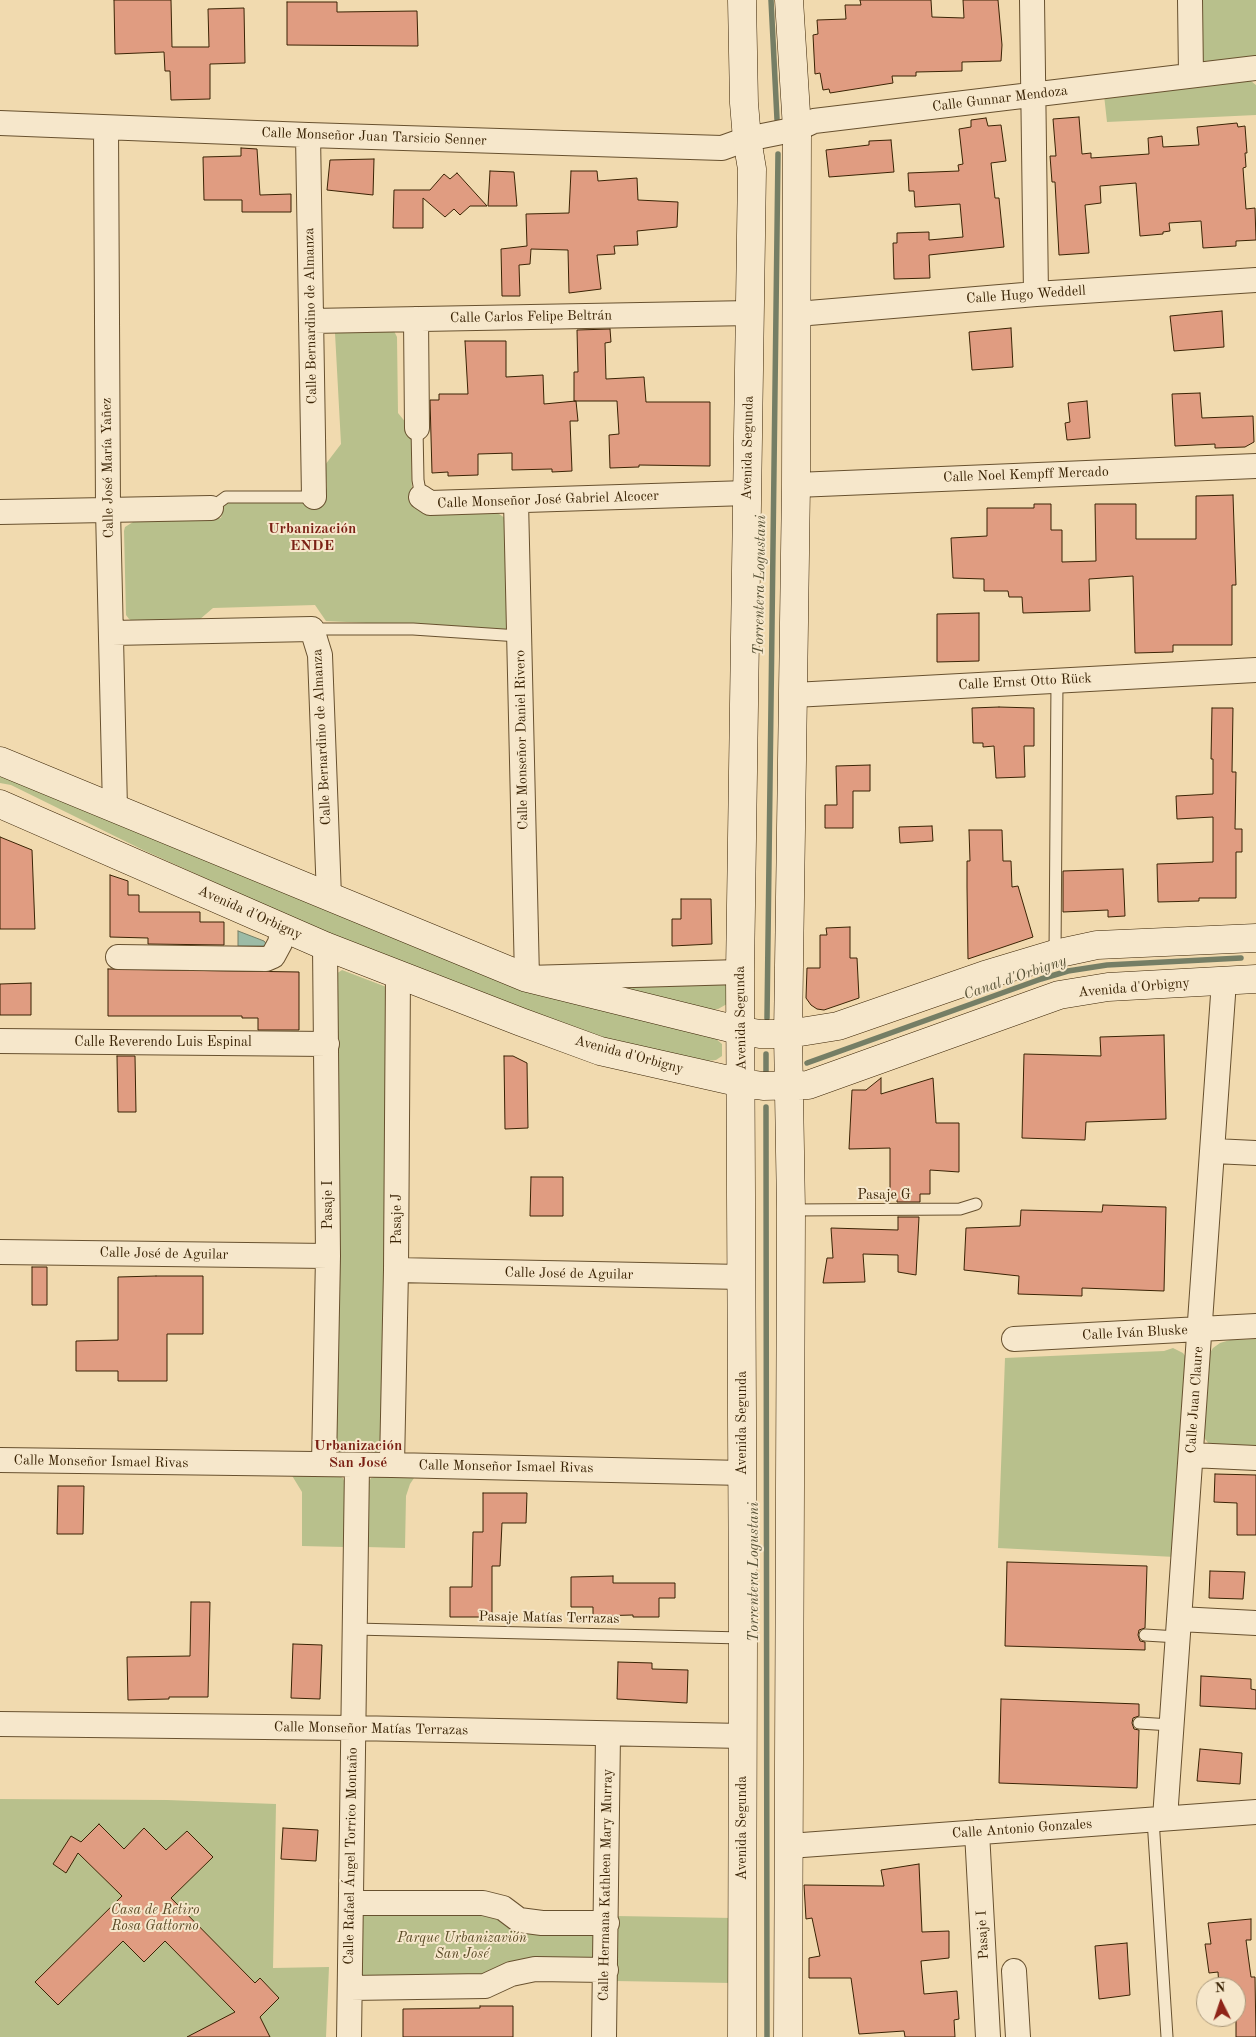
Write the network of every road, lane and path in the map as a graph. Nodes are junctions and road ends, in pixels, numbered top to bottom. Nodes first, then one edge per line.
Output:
1 (742, 0) edge
2 (789, 0) edge
3 (1032, 0) edge
4 (1190, 0) edge
5 (1256, 68) edge
6 (1191, 75) junction
7 (1034, 96) junction
8 (0, 123) edge
9 (106, 128) junction
10 (797, 130) junction
11 (308, 135) junction
12 (747, 139) junction
13 (1256, 280) edge
14 (1036, 294) junction
15 (751, 313) junction
16 (796, 314) junction
17 (416, 319) junction
18 (311, 322) junction
19 (417, 428) joint
20 (1256, 466) edge
21 (796, 485) junction
22 (747, 493) junction
23 (422, 496) joint
24 (314, 497) joint
25 (516, 501) junction
26 (211, 508) joint
27 (108, 510) junction
28 (0, 512) edge
29 (312, 629) junction
30 (112, 633) junction
31 (519, 636) junction
32 (1256, 670) edge
33 (1057, 681) junction
34 (794, 696) junction
35 (0, 761) edge
36 (114, 809) junction
37 (7, 810) edge
38 (329, 897) junction
39 (284, 927) junction
40 (1256, 938) edge
41 (325, 946) junction
42 (1056, 954) junction
43 (118, 957) dead end
44 (740, 972) junction
45 (398, 974) junction
46 (527, 978) junction
47 (1256, 979) edge
48 (1224, 981) junction
49 (742, 1031) junction
50 (788, 1034) junction
51 (0, 1041) edge
52 (326, 1044) junction
53 (742, 1083) junction
54 (790, 1086) junction
55 (1214, 1151) junction
56 (1256, 1153) edge
57 (976, 1204) dead end
58 (791, 1210) junction
59 (0, 1252) edge
60 (328, 1256) junction
61 (396, 1270) junction
62 (742, 1277) junction
63 (1256, 1326) edge
64 (1200, 1329) junction
65 (1014, 1339) dead end
66 (1191, 1455) junction
67 (1256, 1458) edge
68 (0, 1460) edge
69 (324, 1464) junction
70 (357, 1465) junction
71 (392, 1465) junction
72 (742, 1473) junction
73 (1256, 1623) edge
74 (1179, 1628) junction
75 (354, 1629) junction
76 (1145, 1635) dead end
77 (743, 1638) junction
78 (0, 1724) edge
79 (1139, 1724) dead end
80 (1172, 1725) junction
81 (352, 1728) junction
82 (608, 1734) junction
83 (743, 1736) junction
84 (1256, 1812) edge
85 (1159, 1818) junction
86 (977, 1832) junction
87 (789, 1846) junction
88 (352, 1903) junction
89 (606, 1923) junction
90 (606, 1970) junction
91 (1014, 1971) dead end
92 (350, 1988) junction
93 (349, 2037) edge
94 (604, 2037) edge
95 (742, 2037) edge
96 (788, 2037) edge
97 (988, 2037) edge
98 (1018, 2037) edge
99 (1167, 2037) edge

1 - 12 main road, Avenida Segunda
2 - 10 main road
3 - 7 street
4 - 6 street
5 - 6 street, Calle Gunnar Mendoza
6 - 7 street, Calle Gunnar Mendoza
7 - 10 street, Calle Gunnar Mendoza
7 - 14 street
8 - 9 street, Calle Monseñor Juan Tarsicio Senner
9 - 11 street, Calle Monseñor Juan Tarsicio Senner
9 - 27 street, Calle José María Yañez
10 - 12 street, Calle Gunnar Mendoza
10 - 16 main road
11 - 12 street, Calle Monseñor Juan Tarsicio Senner
11 - 18 street, Calle Bernardino de Almanza
12 - 15 main road, Avenida Segunda
13 - 14 street, Calle Hugo Weddell
14 - 16 street, Calle Hugo Weddell
15 - 17 street, Calle Carlos Felipe Beltrán
15 - 22 main road, Avenida Segunda
16 - 21 main road
17 - 18 street, Calle Carlos Felipe Beltrán
17 - 19 street
18 - 24 street, Calle Bernardino de Almanza
19 - 23 lane, Calle Monseñor José Gabriel Alcocer
20 - 21 street, Calle Noel Kempff Mercado
21 - 34 main road
22 - 25 street, Calle Monseñor José Gabriel Alcocer
22 - 44 main road, Avenida Segunda
23 - 25 street, Calle Monseñor José Gabriel Alcocer
24 - 26 lane
25 - 31 street, Calle Monseñor Daniel Rivero
26 - 27 street
27 - 28 street
27 - 30 street, Calle José María Yañez
29 - 30 street, Calle Bernardino de Almanza
29 - 31 lane
29 - 38 street, Calle Bernardino de Almanza
30 - 36 street, Calle José María Yañez
31 - 46 street, Calle Monseñor Daniel Rivero
32 - 33 street, Calle Ernst Otto Rück
33 - 34 street, Calle Ernst Otto Rück
33 - 42 lane
34 - 50 main road
35 - 36 main road
36 - 38 main road
37 - 39 main road, Avenida d'Orbigny
38 - 46 main road
39 - 41 main road, Avenida d'Orbigny
39 - 43 street
40 - 42 main road
41 - 45 main road, Avenida d'Orbigny
41 - 52 street, Pasaje I
42 - 50 main road
44 - 46 street
44 - 49 main road, Avenida Segunda
45 - 53 main road, Avenida d'Orbigny
45 - 61 street, Pasaje J
46 - 49 main road
47 - 48 main road, Avenida d'Orbigny
48 - 54 main road, Avenida d'Orbigny
48 - 55 street, Calle Juan Claure
49 - 50 main road
49 - 53 main road, Avenida Segunda
50 - 54 main road
51 - 52 street, Calle Reverendo Luis Espinal
52 - 60 street, Pasaje I
53 - 54 main road, Avenida d'Orbigny
53 - 62 main road, Avenida Segunda
54 - 58 main road
55 - 56 street
55 - 64 street, Calle Juan Claure
57 - 58 lane, Pasaje G
58 - 87 main road
59 - 60 street, Calle José de Aguilar
60 - 69 street, Pasaje I
61 - 62 street, Calle José de Aguilar
61 - 71 street, Pasaje J
62 - 72 main road, Avenida Segunda
63 - 64 street, Calle Iván Bluske
64 - 65 street, Calle Iván Bluske
64 - 66 street, Calle Juan Claure
66 - 67 street
66 - 74 street, Calle Juan Claure
68 - 69 street, Calle Monseñor Ismael Rivas
69 - 70 street, Calle Monseñor Ismael Rivas
70 - 71 street, Calle Monseñor Ismael Rivas
70 - 75 street, Calle Rafael Ángel Torrico Montaño
71 - 72 street, Calle Monseñor Ismael Rivas
72 - 77 main road, Avenida Segunda
73 - 74 street
74 - 76 lane
74 - 80 street, Calle Juan Claure
75 - 77 lane, Pasaje Matías Terrazas
75 - 81 street, Calle Rafael Ángel Torrico Montaño
77 - 83 main road, Avenida Segunda
78 - 81 street, Calle Monseñor Matías Terrazas
79 - 80 lane
80 - 85 street, Calle Juan Claure
81 - 82 street, Calle Monseñor Matías Terrazas
81 - 88 street, Calle Rafael Ángel Torrico Montaño
82 - 83 street, Calle Monseñor Matías Terrazas
82 - 89 street, Calle Hermana Kathleen Mary Murray
83 - 95 main road, Avenida Segunda
84 - 85 street, Calle Antonio Gonzales
85 - 86 street, Calle Antonio Gonzales
85 - 99 lane
86 - 87 street, Calle Antonio Gonzales
86 - 97 street, Pasaje I
87 - 96 main road
88 - 89 street
88 - 92 street, Calle Rafael Ángel Torrico Montaño
89 - 90 street, Calle Hermana Kathleen Mary Murray
90 - 92 street
90 - 94 street, Calle Hermana Kathleen Mary Murray
91 - 98 street
92 - 93 street, Calle Rafael Ángel Torrico Montaño

